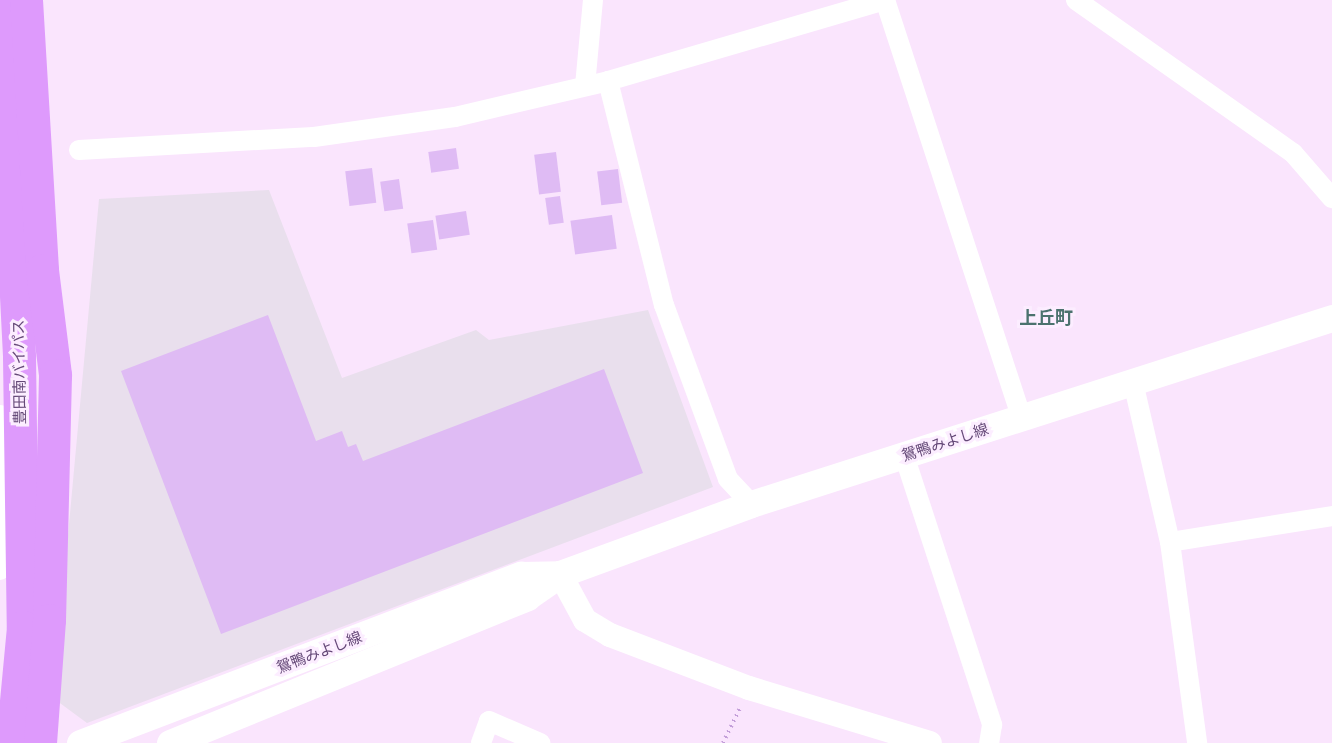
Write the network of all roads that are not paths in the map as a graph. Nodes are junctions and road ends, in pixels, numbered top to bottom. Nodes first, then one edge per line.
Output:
1 (1, 0) edge
2 (26, 0) edge
3 (593, 0) edge
4 (885, 0) edge
5 (1076, 0) edge
6 (608, 81) junction
7 (585, 86) junction
8 (79, 150) dead end
9 (1332, 198) edge
10 (1332, 318) edge
11 (1132, 382) junction
12 (0, 417) edge
13 (1022, 418) junction
14 (904, 455) junction
15 (751, 504) junction
16 (1332, 516) edge
17 (2, 540) junction
18 (1170, 542) junction
19 (0, 570) edge
20 (560, 574) junction
21 (49, 620) junction
22 (12, 743) edge
23 (40, 743) edge
24 (80, 743) edge
25 (170, 743) edge
26 (481, 743) edge
27 (540, 743) edge
28 (930, 743) edge
29 (988, 743) edge
30 (1197, 743) edge

1 - 22 highway, 豊田南バイパス
2 - 21 highway
3 - 7 street
4 - 6 street
4 - 13 street
5 - 9 street
6 - 7 street
6 - 15 street
7 - 8 street
10 - 11 main road, 鴛鴨みよし線
11 - 13 main road, 鴛鴨みよし線
11 - 18 street
12 - 17 street
13 - 14 main road, 鴛鴨みよし線
14 - 15 main road, 鴛鴨みよし線
14 - 29 street
15 - 20 main road, 鴛鴨みよし線
16 - 18 street
17 - 19 street
17 - 21 street
18 - 30 street
20 - 24 main road, 鴛鴨みよし線
20 - 25 main road, 鴛鴨みよし線
20 - 28 street
21 - 23 highway
26 - 27 street

